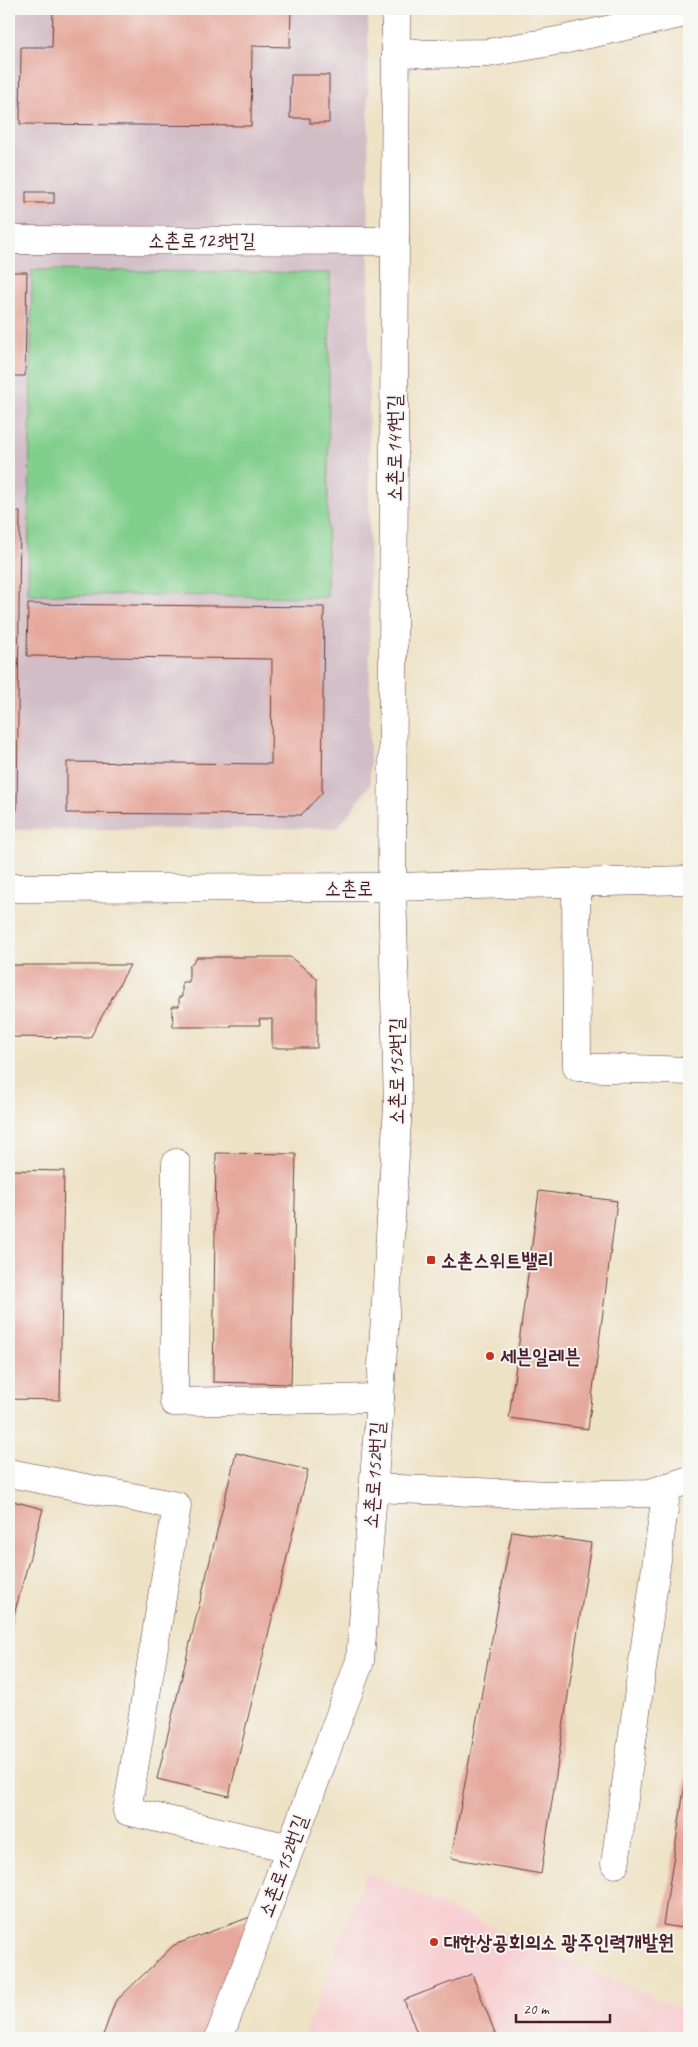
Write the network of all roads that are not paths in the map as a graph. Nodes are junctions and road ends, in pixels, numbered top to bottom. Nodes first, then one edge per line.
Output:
1 (396, 9) edge
2 (689, 12) edge
3 (396, 51) junction
4 (9, 240) edge
5 (395, 241) junction
6 (689, 880) edge
7 (576, 882) junction
8 (9, 888) edge
9 (392, 888) junction
10 (689, 1071) edge
11 (176, 1164) dead end
12 (380, 1398) junction
13 (9, 1474) edge
14 (678, 1484) edge
15 (373, 1488) junction
16 (290, 1848) junction
17 (614, 1864) dead end
18 (219, 2038) edge

1 - 3 street, 소촌로149번길
2 - 3 street
3 - 5 street, 소촌로149번길
4 - 5 street, 소촌로123번길
5 - 9 street, 소촌로149번길
6 - 7 street, 소촌로
7 - 9 street, 소촌로
7 - 10 street
8 - 9 street, 소촌로
9 - 12 street, 소촌로152번길
11 - 12 street
12 - 15 street, 소촌로152번길
13 - 16 street
14 - 15 street
14 - 17 street
15 - 16 street, 소촌로152번길
16 - 18 street, 소촌로152번길

